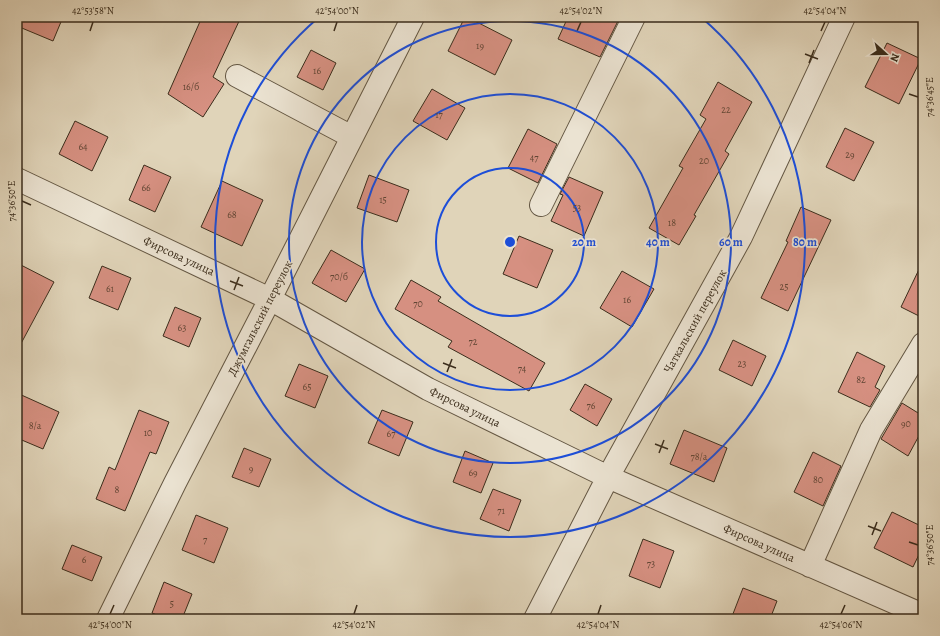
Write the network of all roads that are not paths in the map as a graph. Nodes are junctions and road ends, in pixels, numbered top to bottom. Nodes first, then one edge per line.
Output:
1 (413, 17) edge
2 (634, 17) edge
3 (844, 17) edge
4 (237, 76) dead end
5 (352, 137) junction
6 (17, 179) edge
7 (541, 205) dead end
8 (270, 299) junction
9 (923, 344) edge
10 (608, 477) junction
11 (810, 566) junction
12 (923, 615) edge
13 (108, 619) edge
14 (535, 619) edge

1 - 5 street, Джумгальский переулок
2 - 7 street
3 - 10 street, Чаткальский переулок
4 - 5 street
5 - 8 street, Джумгальский переулок
6 - 8 street, Фирсова улица
8 - 10 street, Фирсова улица
8 - 13 street, Джумгальский переулок
9 - 11 street
10 - 11 street, Фирсова улица
10 - 14 street, Чаткальский переулок
11 - 12 street, Фирсова улица

